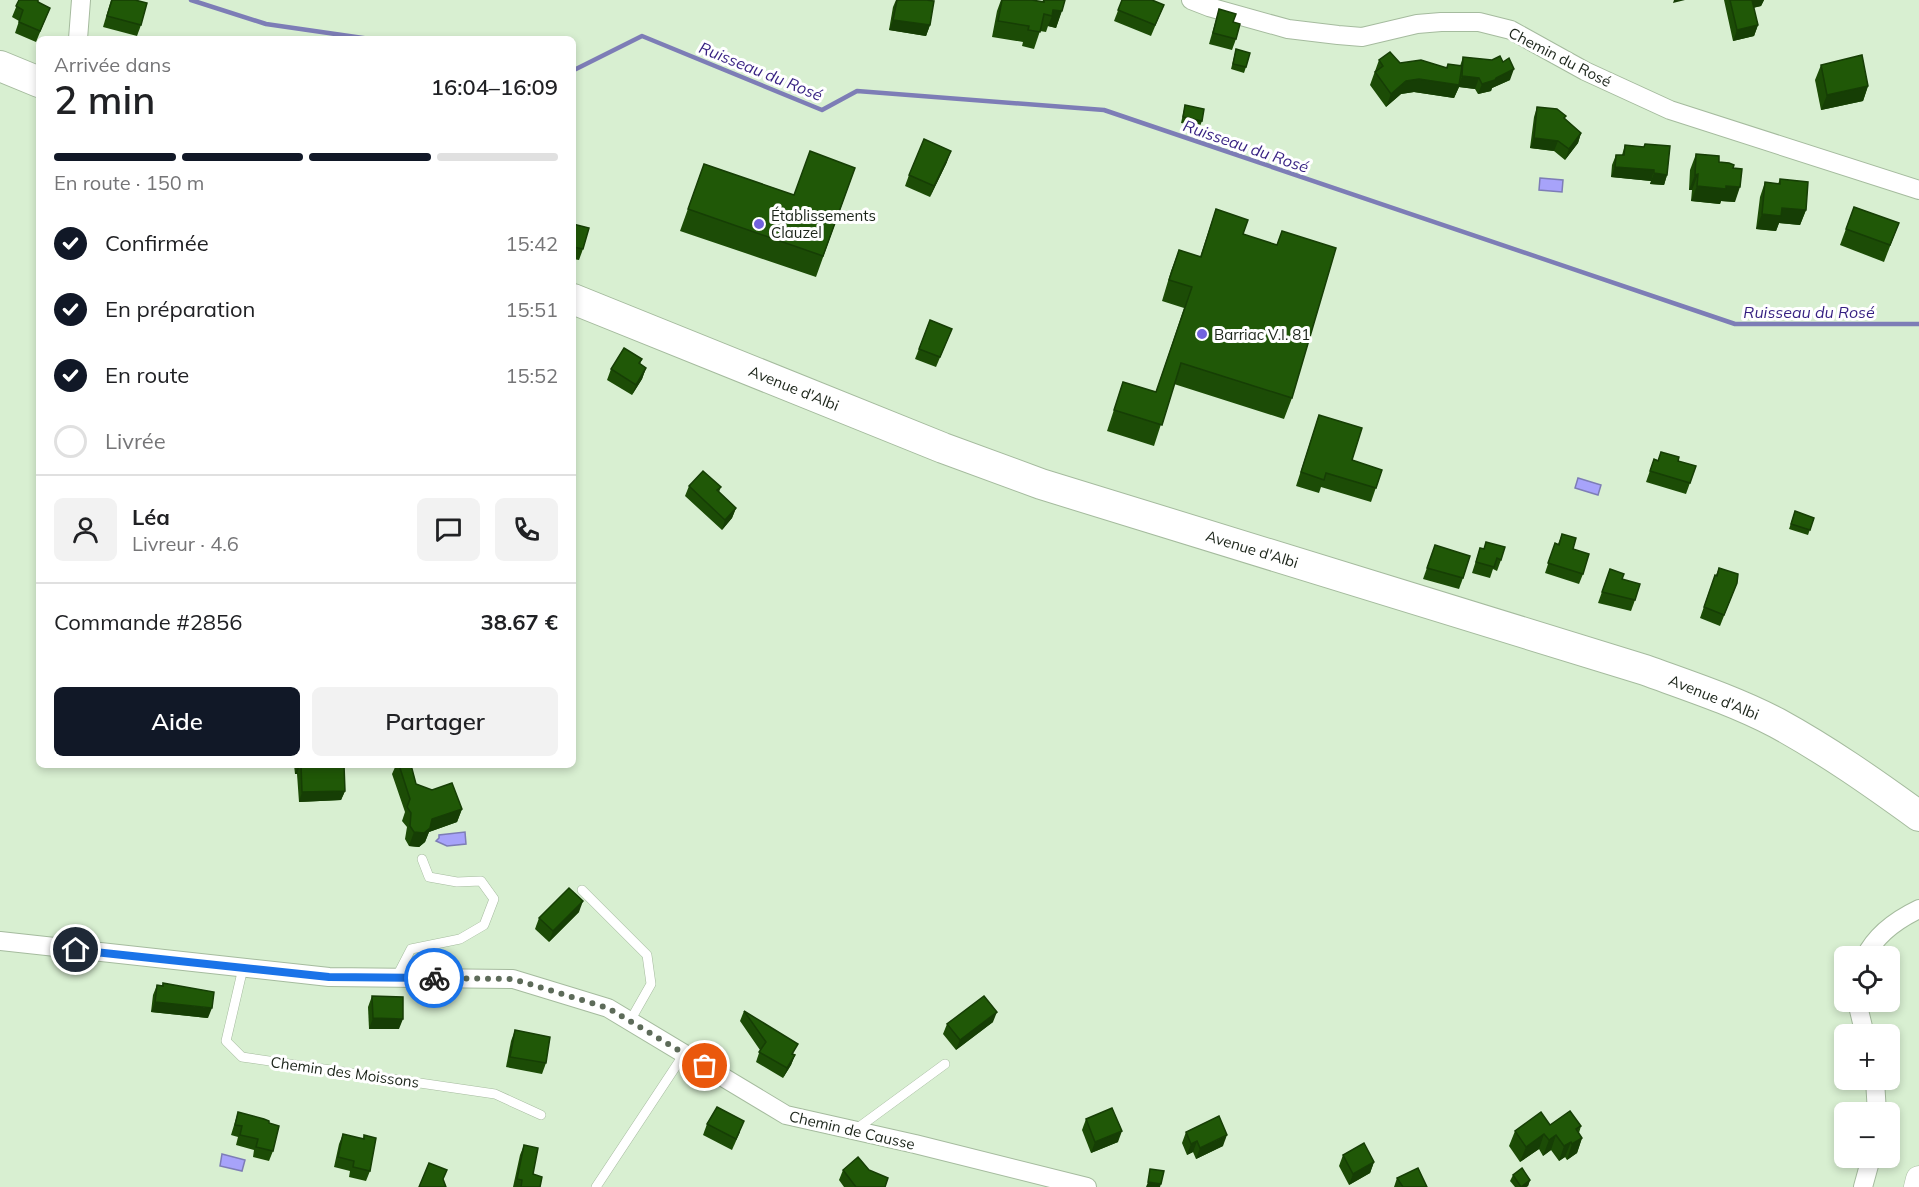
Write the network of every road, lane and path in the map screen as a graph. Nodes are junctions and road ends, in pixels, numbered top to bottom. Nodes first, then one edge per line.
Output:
1 (81, 0) edge
2 (1191, 0) edge
3 (78, 36) edge
4 (0, 66) edge
5 (36, 81) edge
6 (1919, 190) edge
7 (576, 299) edge
8 (1919, 816) edge
9 (422, 859) dead end
10 (582, 890) dead end
11 (1919, 909) edge
12 (0, 941) edge
13 (1870, 946) edge
14 (243, 968) junction
15 (396, 978) junction
16 (630, 1021) junction
17 (684, 1054) junction
18 (945, 1064) dead end
19 (541, 1115) dead end
20 (854, 1131) junction
21 (1868, 1168) edge
22 (1919, 1179) edge
23 (596, 1187) edge
24 (1088, 1187) edge
25 (1863, 1187) edge
26 (1917, 1187) edge

1 - 3 street
2 - 6 street, Chemin du Rosé
4 - 5 main road
7 - 8 main road, Avenue d'Albi
9 - 15 lane
10 - 16 lane
11 - 13 street
12 - 14 street, Chemin de Causse
14 - 15 street, Chemin de Causse
14 - 19 lane, Chemin des Moissons
15 - 16 street, Chemin de Causse
16 - 17 street, Chemin de Causse
17 - 20 street, Chemin de Causse
17 - 23 lane
18 - 20 lane
20 - 24 street, Chemin de Causse
21 - 25 street
22 - 26 main road

